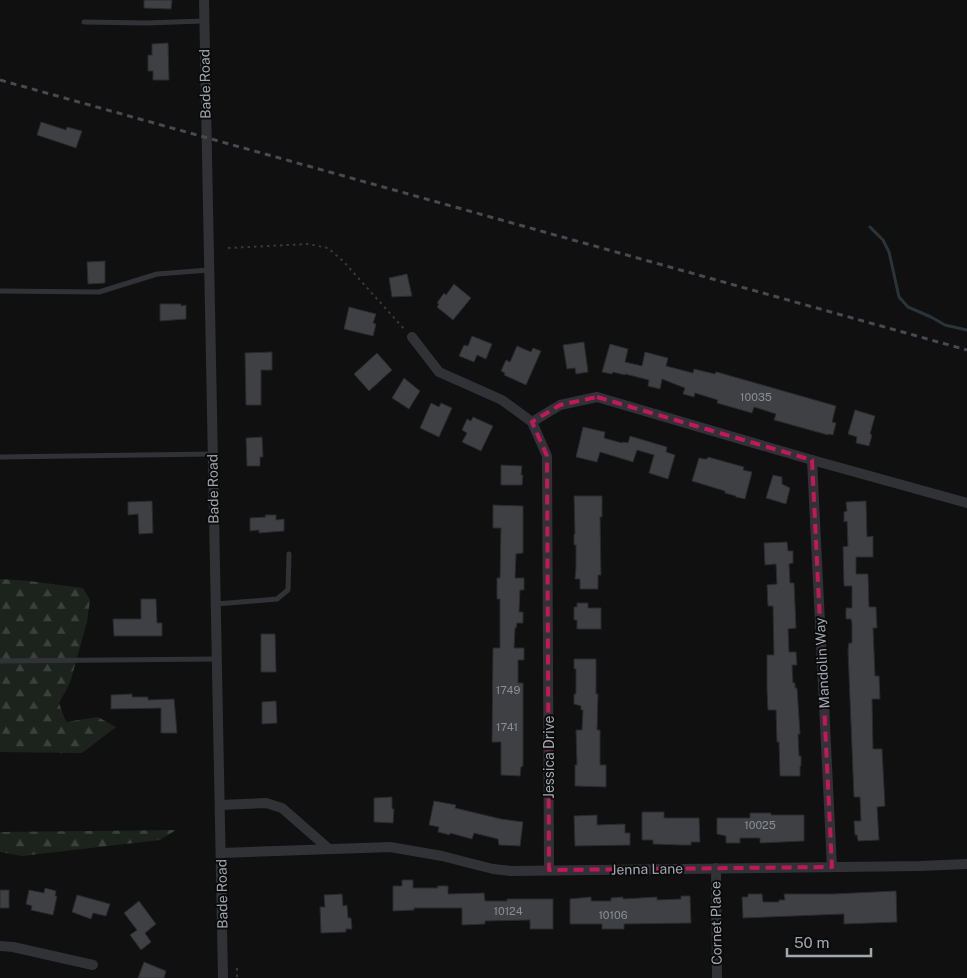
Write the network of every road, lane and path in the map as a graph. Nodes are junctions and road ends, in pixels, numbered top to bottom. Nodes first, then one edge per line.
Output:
1 (204, 0) edge
2 (204, 21) junction
3 (84, 22) dead end
4 (228, 248) dead end
5 (209, 270) junction
6 (0, 291) edge
7 (412, 337) joint
8 (532, 422) junction
9 (212, 454) junction
10 (0, 457) edge
11 (812, 460) junction
12 (967, 503) edge
13 (288, 554) dead end
14 (216, 604) junction
15 (217, 659) junction
16 (0, 661) edge
17 (220, 805) junction
18 (328, 849) junction
19 (221, 853) junction
20 (967, 864) edge
21 (832, 867) junction
22 (716, 868) junction
23 (549, 870) junction
24 (0, 946) edge
25 (92, 965) dead end
26 (237, 968) dead end
27 (223, 978) edge
28 (238, 978) edge
29 (717, 978) edge

1 - 2 street, Bade Road
2 - 3 lane
2 - 5 street, Bade Road
4 - 7 path
5 - 6 lane
5 - 9 street, Bade Road
7 - 8 street
8 - 11 street
8 - 23 street, Jessica Drive
9 - 10 lane
9 - 14 street, Bade Road
11 - 12 street
11 - 21 street, Mandolin Way
13 - 14 lane
14 - 15 street, Bade Road
15 - 16 lane
15 - 17 street, Bade Road
17 - 18 street
17 - 19 street, Bade Road
18 - 19 street, Jenna Lane
18 - 23 street, Jenna Lane
19 - 27 street, Bade Road
20 - 21 street, Jenna Lane
21 - 22 street, Jenna Lane
22 - 23 street, Jenna Lane
22 - 29 street, Cornet Place
24 - 25 street
26 - 28 path

